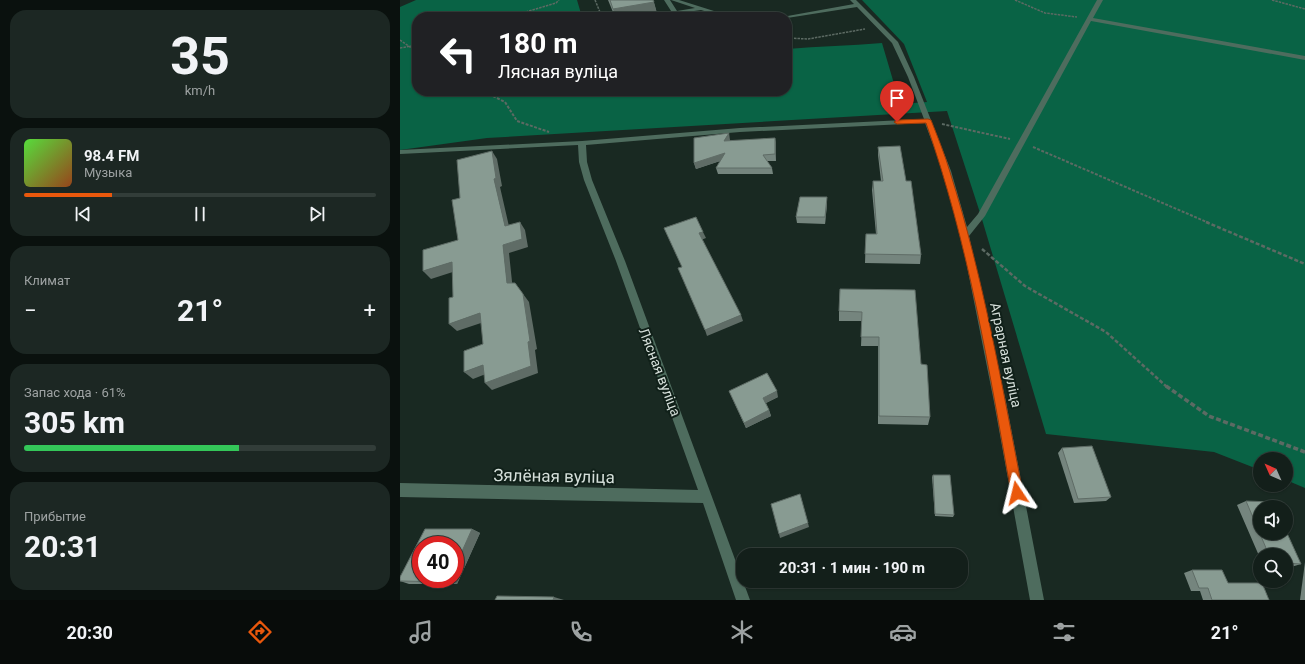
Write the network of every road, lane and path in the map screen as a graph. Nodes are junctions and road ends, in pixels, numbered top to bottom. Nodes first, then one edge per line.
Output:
1 (559, 0) edge
2 (595, 0) edge
3 (667, 0) edge
4 (674, 0) edge
5 (1015, 0) edge
6 (1100, 0) edge
7 (1272, 0) edge
8 (855, 2) edge
9 (701, 9) junction
10 (1305, 9) edge
11 (526, 12) edge
12 (600, 12) edge
13 (674, 12) edge
14 (682, 12) edge
15 (712, 12) edge
16 (792, 16) edge
17 (1089, 18) junction
18 (864, 29) dead end
19 (792, 38) edge
20 (400, 40) edge
21 (410, 47) joint
22 (400, 48) edge
23 (1305, 58) edge
24 (494, 96) edge
25 (928, 120) junction
26 (553, 133) dead end
27 (1022, 142) junction
28 (582, 143) junction
29 (400, 152) edge
30 (965, 235) junction
31 (1305, 264) edge
32 (1305, 452) edge
33 (400, 490) edge
34 (707, 497) junction
35 (743, 600) edge
36 (1037, 600) edge

1 - 11 path
2 - 12 path
3 - 13 street
4 - 9 street
5 - 17 path
6 - 17 street
7 - 10 path
8 - 16 street
8 - 25 street, Аграрная вуліца
9 - 14 street
9 - 15 street
17 - 23 street
17 - 27 street
18 - 19 path
20 - 21 path
21 - 22 path
24 - 26 path
25 - 27 path
25 - 28 street
25 - 30 street, Аграрная вуліца
27 - 30 street
27 - 31 path
28 - 29 street
28 - 34 street, Лясная вуліца
30 - 32 path
30 - 36 street, Аграрная вуліца
33 - 34 street, Зялёная вуліца
34 - 35 street, Лясная вуліца

